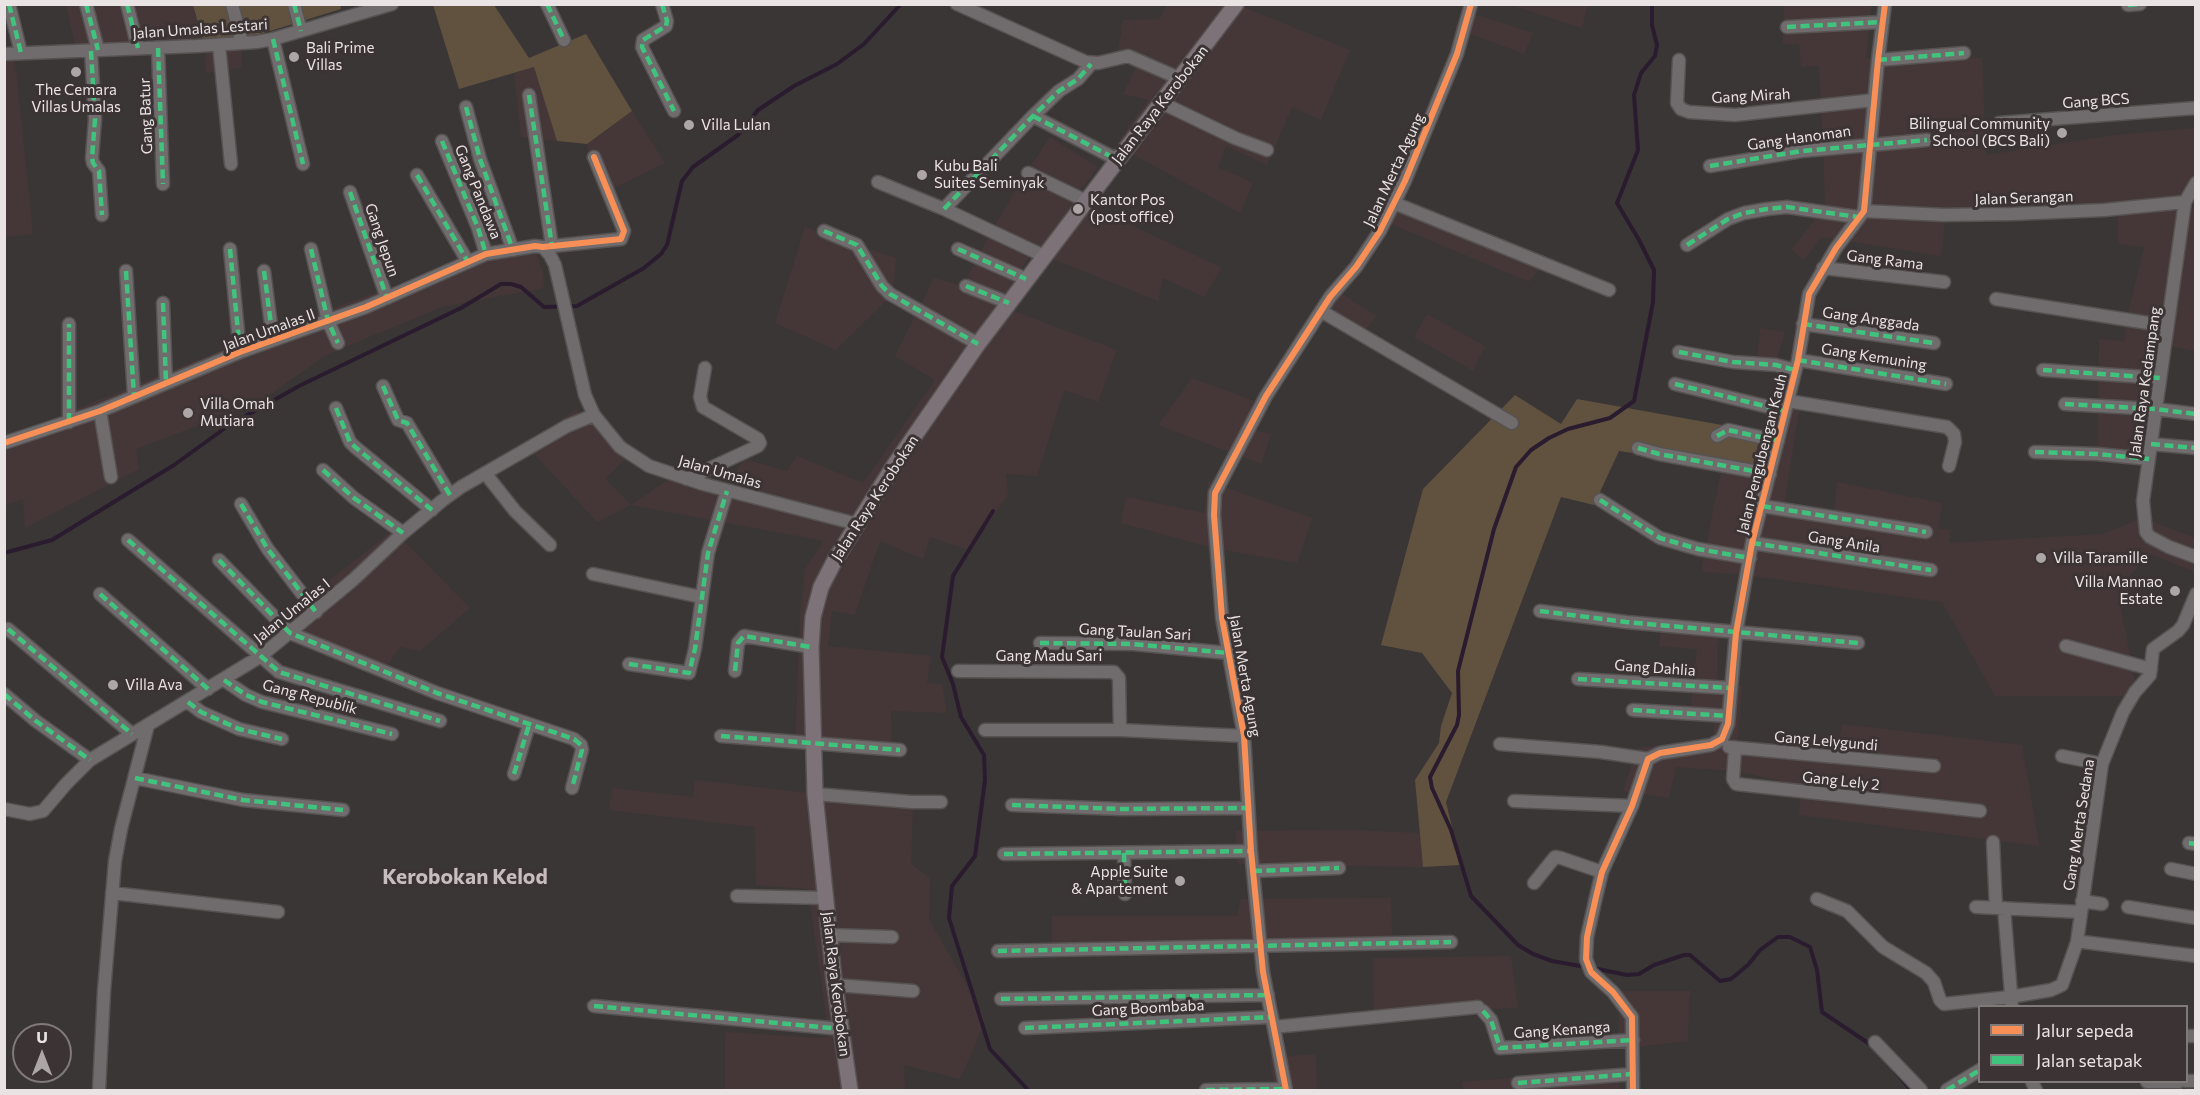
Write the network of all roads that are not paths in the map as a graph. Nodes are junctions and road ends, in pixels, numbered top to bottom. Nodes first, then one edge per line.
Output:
1 (9, 4) edge
2 (86, 4) edge
3 (127, 4) edge
4 (232, 4) edge
5 (294, 4) edge
6 (392, 4) edge
7 (547, 4) edge
8 (662, 4) edge
9 (957, 4) edge
10 (1236, 4) edge
11 (1471, 4) edge
12 (1885, 4) edge
13 (1883, 22) junction
14 (1787, 27) dead end
15 (301, 31) junction
16 (273, 39) junction
17 (564, 40) dead end
18 (242, 43) junction
19 (219, 45) junction
20 (138, 48) junction
21 (158, 48) junction
22 (95, 51) junction
23 (21, 53) junction
24 (1964, 53) dead end
25 (4, 54) edge
26 (1679, 60) dead end
27 (1878, 60) junction
28 (1091, 64) junction
29 (1181, 79) junction
30 (529, 95) dead end
31 (1874, 100) junction
32 (1162, 103) junction
33 (466, 107) dead end
34 (2196, 108) edge
35 (674, 111) dead end
36 (1032, 116) junction
37 (1999, 123) dead end
38 (1927, 140) dead end
39 (441, 141) dead end
40 (1869, 143) junction
41 (1267, 150) dead end
42 (594, 157) dead end
43 (1118, 160) junction
44 (231, 164) dead end
45 (303, 164) dead end
46 (1710, 166) dead end
47 (1028, 173) dead end
48 (417, 175) dead end
49 (878, 182) dead end
50 (2196, 183) edge
51 (164, 184) dead end
52 (350, 192) dead end
53 (1086, 201) junction
54 (2185, 202) junction
55 (1394, 203) junction
56 (944, 209) junction
57 (102, 214) dead end
58 (1861, 214) junction
59 (824, 231) dead end
60 (1687, 245) dead end
61 (548, 247) junction
62 (230, 249) dead end
63 (311, 249) dead end
64 (958, 249) dead end
65 (513, 250) junction
66 (486, 254) junction
67 (1044, 256) junction
68 (468, 262) junction
69 (1823, 268) junction
70 (126, 271) dead end
71 (264, 271) dead end
72 (1026, 279) junction
73 (1944, 282) dead end
74 (966, 286) dead end
75 (1609, 290) dead end
76 (387, 298) junction
77 (1996, 299) dead end
78 (163, 303) dead end
79 (1009, 303) junction
80 (1321, 311) junction
81 (328, 321) junction
82 (69, 324) dead end
83 (1803, 324) junction
84 (2167, 326) junction
85 (273, 340) junction
86 (338, 343) dead end
87 (1934, 343) dead end
88 (978, 344) junction
89 (240, 352) junction
90 (1679, 352) dead end
91 (1796, 365) junction
92 (705, 368) dead end
93 (2043, 370) dead end
94 (2160, 378) junction
95 (166, 382) junction
96 (1675, 384) dead end
97 (1946, 384) dead end
98 (383, 386) dead end
99 (134, 396) junction
100 (2065, 404) dead end
101 (1787, 406) junction
102 (336, 408) dead end
103 (2156, 409) junction
104 (100, 411) junction
105 (2196, 414) edge
106 (594, 415) junction
107 (69, 422) junction
108 (1512, 423) dead end
109 (1717, 436) dead end
110 (1778, 441) junction
111 (4, 443) edge
112 (2151, 444) junction
113 (1638, 448) dead end
114 (2196, 448) edge
115 (2035, 452) dead end
116 (2149, 459) junction
117 (1949, 466) dead end
118 (323, 470) dead end
119 (485, 473) junction
120 (1770, 474) junction
121 (111, 477) dead end
122 (687, 479) junction
123 (727, 491) junction
124 (450, 495) junction
125 (1600, 500) dead end
126 (241, 504) dead end
127 (1762, 506) junction
128 (432, 510) junction
129 (857, 524) junction
130 (1926, 532) dead end
131 (403, 533) junction
132 (128, 540) dead end
133 (1752, 543) junction
134 (550, 545) dead end
135 (2196, 557) edge
136 (1749, 558) junction
137 (219, 560) dead end
138 (1931, 570) dead end
139 (592, 574) dead end
140 (100, 594) dead end
141 (2196, 594) edge
142 (701, 597) junction
143 (1540, 611) dead end
144 (316, 612) junction
145 (8, 629) dead end
146 (290, 633) junction
147 (1736, 633) junction
148 (1040, 643) dead end
149 (1858, 643) dead end
150 (2066, 646) dead end
151 (811, 647) junction
152 (1228, 653) junction
153 (261, 656) junction
154 (629, 664) dead end
155 (2151, 669) junction
156 (735, 670) dead end
157 (958, 671) dead end
158 (1578, 679) dead end
159 (224, 680) junction
160 (1730, 688) junction
161 (208, 689) junction
162 (4, 694) edge
163 (188, 702) junction
164 (1633, 710) dead end
165 (1728, 716) junction
166 (440, 721) dead end
167 (148, 725) junction
168 (529, 725) junction
169 (985, 730) dead end
170 (1120, 730) junction
171 (132, 734) junction
172 (392, 734) dead end
173 (1244, 735) junction
174 (722, 736) dead end
175 (282, 739) dead end
176 (812, 742) junction
177 (1717, 742) junction
178 (1500, 744) dead end
179 (1735, 748) junction
180 (900, 750) dead end
181 (2062, 756) dead end
182 (1648, 759) junction
183 (90, 760) junction
184 (2102, 764) junction
185 (1934, 766) dead end
186 (514, 774) dead end
187 (135, 778) junction
188 (572, 788) dead end
189 (815, 794) junction
190 (1514, 801) dead end
191 (941, 802) dead end
192 (1012, 805) dead end
193 (1632, 806) junction
194 (1248, 808) junction
195 (4, 809) edge
196 (343, 810) dead end
197 (1980, 811) dead end
198 (1993, 842) dead end
199 (1251, 851) junction
200 (1124, 853) junction
201 (1004, 854) dead end
202 (1340, 868) dead end
203 (2171, 869) dead end
204 (1253, 871) junction
205 (1602, 872) junction
206 (2196, 874) edge
207 (1534, 883) dead end
208 (112, 893) junction
209 (1125, 894) dead end
210 (737, 896) dead end
211 (825, 898) junction
212 (1818, 899) dead end
213 (2103, 904) dead end
214 (2082, 906) junction
215 (1977, 907) dead end
216 (2128, 907) dead end
217 (2000, 908) junction
218 (278, 912) dead end
219 (2196, 918) edge
220 (829, 934) junction
221 (892, 937) dead end
222 (1450, 942) dead end
223 (2084, 942) dead end
224 (1261, 946) junction
225 (998, 951) dead end
226 (2196, 956) edge
227 (836, 986) junction
228 (914, 991) dead end
229 (1268, 995) junction
230 (1001, 999) dead end
231 (2011, 1002) edge
232 (594, 1006) dead end
233 (1480, 1009) joint
234 (1273, 1022) junction
235 (1025, 1028) dead end
236 (841, 1029) junction
237 (1633, 1040) junction
238 (1875, 1042) dead end
239 (1978, 1071) edge
240 (1633, 1074) junction
241 (1518, 1083) dead end
242 (99, 1090) edge
243 (850, 1090) edge
244 (1206, 1090) edge
245 (1286, 1090) edge
246 (1633, 1090) edge
247 (1921, 1090) edge
248 (1947, 1090) edge

1 - 23 street
2 - 22 street
3 - 20 street
4 - 18 street
5 - 15 street
6 - 15 street, Jalan Umalas Lestari
7 - 17 street
8 - 35 street
9 - 28 street
10 - 29 main road, Jalan Raya Kerobokan
11 - 55 street, Jalan Merta Agung
12 - 13 street, Jalan Pengubengan Kauh
13 - 14 street
13 - 27 street, Jalan Pengubengan Kauh
15 - 16 street, Jalan Umalas Lestari
16 - 18 street, Jalan Umalas Lestari
16 - 45 street
18 - 19 street, Jalan Umalas Lestari
19 - 21 street, Jalan Umalas Lestari
19 - 44 street
20 - 21 street, Jalan Umalas Lestari
20 - 22 street, Jalan Umalas Lestari
21 - 51 street, Gang Batur
22 - 23 street, Jalan Umalas Lestari
22 - 57 street
23 - 25 street, Jalan Umalas Lestari
24 - 27 street
26 - 31 street, Gang Mirah
27 - 31 street, Jalan Pengubengan Kauh
28 - 29 street
28 - 36 street
29 - 32 main road, Jalan Raya Kerobokan
30 - 61 street
31 - 40 street, Jalan Pengubengan Kauh
32 - 41 street
32 - 43 main road, Jalan Raya Kerobokan
33 - 65 street
34 - 37 street, Gang BCS
36 - 43 street
36 - 56 street
38 - 40 street, Gang Hanoman
39 - 66 street, Gang Pandawa
40 - 46 street, Gang Hanoman
40 - 58 street, Jalan Pengubengan Kauh
42 - 61 street, Jalan Umalas II
43 - 53 main road, Jalan Raya Kerobokan
47 - 53 street
48 - 68 street
49 - 56 street
50 - 54 street, Jalan Raya Kedampang
52 - 76 street, Gang Jepun
53 - 67 main road, Jalan Raya Kerobokan
54 - 58 street, Jalan Serangan
54 - 84 street, Jalan Raya Kedampang
55 - 75 street
55 - 80 street, Jalan Merta Agung
56 - 67 street
58 - 60 street, Jalan Serangan
58 - 69 street, Jalan Pengubengan Kauh
59 - 88 street
61 - 65 street, Jalan Umalas II
61 - 106 street
62 - 89 street
63 - 81 street
64 - 72 street
65 - 66 street, Jalan Umalas II
66 - 68 street, Jalan Umalas II
67 - 72 main road, Jalan Raya Kerobokan
68 - 76 street, Jalan Umalas II
69 - 73 street, Gang Rama
69 - 83 street, Jalan Pengubengan Kauh
70 - 99 street
71 - 85 street
72 - 79 main road, Jalan Raya Kerobokan
74 - 79 street
76 - 81 street, Jalan Umalas II
77 - 84 street
78 - 95 street
79 - 88 main road, Jalan Raya Kerobokan
80 - 108 street
80 - 152 street, Jalan Merta Agung
81 - 85 street, Jalan Umalas II
81 - 86 street
82 - 107 street
83 - 87 street, Gang Anggada
83 - 91 street, Jalan Pengubengan Kauh
84 - 94 street, Jalan Raya Kedampang
85 - 89 street, Jalan Umalas II
88 - 129 main road, Jalan Raya Kerobokan
89 - 95 street, Jalan Umalas II
90 - 91 street, Gang Kemuning
91 - 97 street, Gang Kemuning
91 - 101 street, Jalan Pengubengan Kauh
92 - 122 street
93 - 94 street
94 - 103 street, Jalan Raya Kedampang
95 - 99 street, Jalan Umalas II
96 - 101 street
98 - 124 street
99 - 104 street, Jalan Umalas II
100 - 103 street
101 - 110 street, Jalan Pengubengan Kauh
101 - 117 street
102 - 128 street
103 - 105 street
103 - 112 street, Jalan Raya Kedampang
104 - 107 street, Jalan Umalas II
104 - 121 street
106 - 119 street, Jalan Umalas I
106 - 122 street, Jalan Umalas
107 - 111 street, Jalan Umalas II
109 - 110 street
110 - 120 street, Jalan Pengubengan Kauh
112 - 114 street
112 - 116 street, Jalan Raya Kedampang
113 - 120 street
115 - 116 street
116 - 135 street, Jalan Raya Kedampang
118 - 131 street
119 - 124 street, Jalan Umalas I
119 - 134 street
120 - 127 street, Jalan Pengubengan Kauh
122 - 123 street, Jalan Umalas
123 - 129 street, Jalan Umalas
123 - 142 street
124 - 128 street, Jalan Umalas I
125 - 136 street
126 - 144 street
127 - 130 street
127 - 133 street, Jalan Pengubengan Kauh
128 - 131 street, Jalan Umalas I
129 - 151 main road, Jalan Raya Kerobokan
131 - 144 street, Jalan Umalas I
132 - 153 street
133 - 136 street, Jalan Pengubengan Kauh
133 - 138 street, Gang Anila
136 - 147 street, Jalan Pengubengan Kauh
137 - 146 street
139 - 142 street
140 - 161 street
141 - 155 street, Gang Merta Sedana
142 - 154 street
143 - 147 street
144 - 146 street, Jalan Umalas I
145 - 171 street
146 - 153 street, Jalan Umalas I
146 - 168 street
147 - 149 street
147 - 160 street, Jalan Pengubengan Kauh
148 - 152 street, Gang Taulan Sari
150 - 155 street
151 - 156 street
151 - 176 main road, Jalan Raya Kerobokan
152 - 173 street, Jalan Merta Agung
153 - 159 street, Jalan Umalas I
153 - 166 street
155 - 184 street, Gang Merta Sedana
157 - 170 street, Gang Madu Sari
158 - 160 street, Gang Dahlia
159 - 161 street, Jalan Umalas I
159 - 172 street, Gang Republik
160 - 165 street, Jalan Pengubengan Kauh
161 - 163 street, Jalan Umalas I
162 - 183 street
163 - 167 street, Jalan Umalas I
163 - 175 street
164 - 165 street
165 - 177 street, Jalan Pengubengan Kauh
167 - 171 street, Jalan Umalas I
167 - 187 street
168 - 186 street
168 - 188 street
169 - 170 street
170 - 173 street
171 - 183 street, Jalan Umalas I
173 - 194 street, Jalan Merta Agung
174 - 176 street
176 - 180 street
176 - 189 main road, Jalan Raya Kerobokan
177 - 179 street, Gang Lelygundi
177 - 182 street
178 - 182 street
179 - 185 street, Gang Lelygundi
179 - 197 street, Gang Lely 2
181 - 184 street
182 - 193 street
183 - 195 street, Jalan Umalas I
184 - 214 street, Gang Merta Sedana
187 - 196 street
187 - 208 street
189 - 191 street
189 - 211 main road, Jalan Raya Kerobokan
190 - 193 street
192 - 194 street
193 - 205 street
194 - 199 street, Jalan Merta Agung
198 - 217 street
199 - 200 street
199 - 204 street, Jalan Merta Agung
200 - 201 street
200 - 209 street
202 - 204 street
203 - 206 street
204 - 224 street, Jalan Merta Agung
205 - 207 street
205 - 237 street
208 - 218 street
208 - 242 street
210 - 211 street
211 - 220 main road, Jalan Raya Kerobokan
212 - 231 street, Gang Merta Sedana
213 - 214 street
214 - 217 street, Gang Merta Sedana
214 - 231 street, Gang Merta Sedana
215 - 217 street, Gang Merta Sedana
216 - 219 street
217 - 231 street
220 - 221 street
220 - 227 main road, Jalan Raya Kerobokan
222 - 224 street
223 - 226 street
224 - 225 street
224 - 229 street, Jalan Merta Agung
227 - 228 street
227 - 236 main road, Jalan Raya Kerobokan
229 - 230 street
229 - 234 street, Jalan Merta Agung
232 - 236 street
233 - 234 street, Gang Boombaba
233 - 237 street, Gang Kenanga
234 - 235 street, Gang Boombaba
234 - 245 street, Jalan Merta Agung
236 - 243 main road, Jalan Raya Kerobokan
237 - 240 street
238 - 247 street
239 - 248 street
240 - 241 street
240 - 246 street
244 - 245 street

